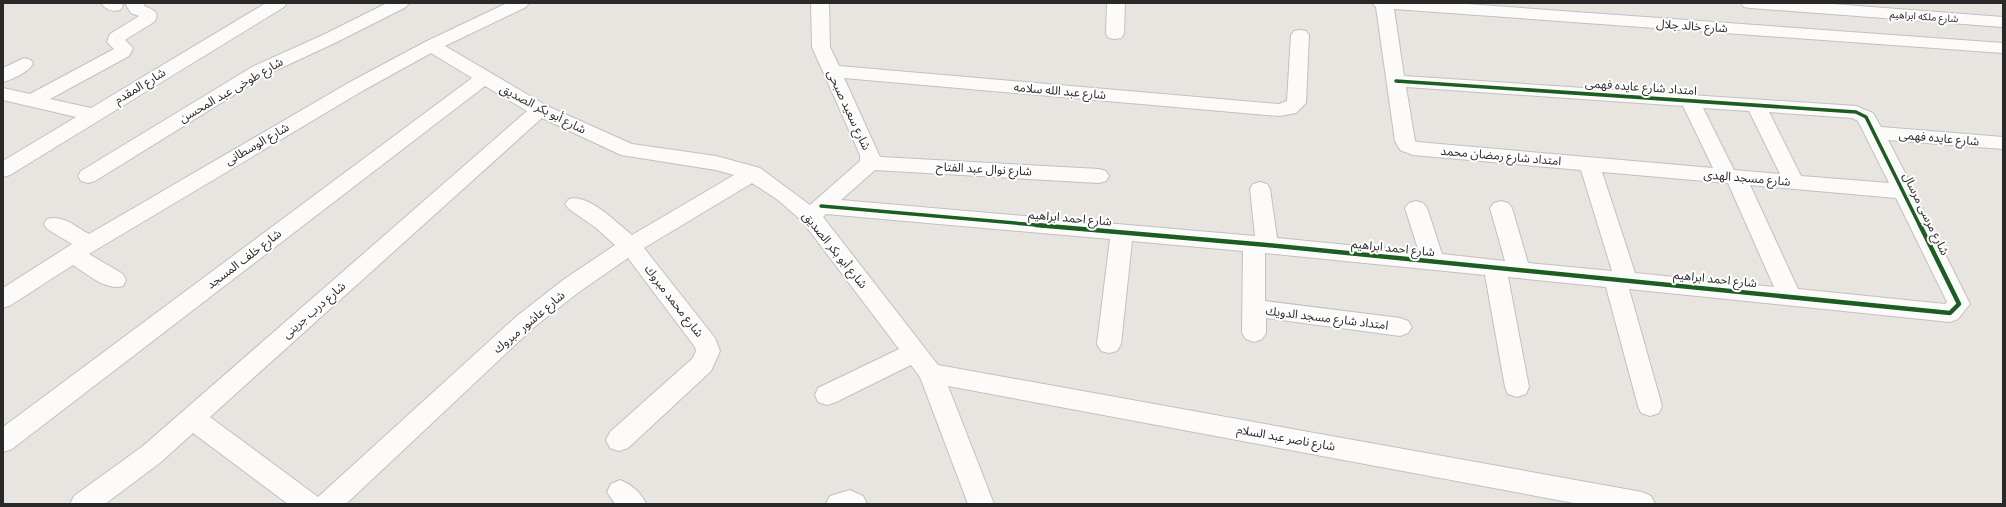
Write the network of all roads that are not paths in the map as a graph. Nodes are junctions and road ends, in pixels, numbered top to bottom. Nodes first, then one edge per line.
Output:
1 (136, 3) edge
2 (278, 3) edge
3 (400, 3) edge
4 (520, 3) edge
5 (820, 3) edge
6 (1116, 3) edge
7 (1381, 3) edge
8 (1384, 3) edge
9 (1750, 3) edge
10 (2003, 22) edge
11 (1115, 34) dead end
12 (1300, 35) dead end
13 (431, 46) junction
14 (2003, 48) edge
15 (24, 64) dead end
16 (831, 71) junction
17 (3, 76) edge
18 (484, 78) junction
19 (1396, 81) junction
20 (3, 94) edge
21 (32, 101) junction
22 (1690, 101) junction
23 (1756, 105) junction
24 (540, 110) junction
25 (93, 114) junction
26 (1874, 133) junction
27 (2003, 143) edge
28 (870, 162) junction
29 (1590, 164) junction
30 (3, 170) edge
31 (753, 173) junction
32 (88, 176) dead end
33 (1099, 176) dead end
34 (1731, 176) junction
35 (1794, 182) junction
36 (1260, 189) dead end
37 (1905, 192) junction
38 (576, 204) dead end
39 (1416, 208) dead end
40 (1501, 208) dead end
41 (815, 211) junction
42 (55, 224) dead end
43 (1122, 233) junction
44 (1261, 245) junction
45 (630, 246) junction
46 (81, 249) junction
47 (1433, 262) junction
48 (1495, 268) junction
49 (1519, 270) junction
50 (115, 280) dead end
51 (1620, 280) junction
52 (1790, 297) junction
53 (3, 299) edge
54 (1959, 304) joint
55 (1254, 308) junction
56 (1400, 327) dead end
57 (1254, 333) dead end
58 (1109, 344) dead end
59 (916, 352) junction
60 (931, 372) junction
61 (1517, 387) dead end
62 (827, 395) dead end
63 (1650, 406) dead end
64 (192, 418) junction
65 (619, 440) dead end
66 (3, 441) edge
67 (83, 504) edge
68 (308, 504) edge
69 (328, 504) edge
70 (839, 504) edge
71 (854, 504) edge
72 (981, 504) edge
73 (1642, 504) edge

1 - 21 street
2 - 25 street, شارع المقدم
3 - 32 street, شارع طوخى عبد المحسن
4 - 13 street, شارع الوسطانى
5 - 16 street, شارع سعيد صبحى
6 - 11 street
7 - 8 street, شارع خالد جلال
8 - 14 street, شارع خالد جلال
8 - 19 street
9 - 10 street, شارع ملكه ابراهيم
12 - 16 street, شارع عبد الله سلامه
13 - 18 street, شارع أبو بكر الصديق
13 - 46 street, شارع الوسطانى
15 - 17 street
16 - 28 street, شارع سعيد صبحى
18 - 24 street, شارع أبو بكر الصديق
18 - 66 street, شارع خلف المسجد
19 - 22 street, امتداد شارع عايده فهمى
19 - 29 street, امتداد شارع رمضان محمد
20 - 21 street
21 - 25 street
22 - 23 street, امتداد شارع عايده فهمى
22 - 34 street
23 - 26 street, امتداد شارع عايده فهمى
23 - 35 street
24 - 31 street, شارع أبو بكر الصديق
24 - 64 street, شارع درب جرينى
25 - 30 street, شارع المقدم
26 - 27 street, شارع عايده فهمى
26 - 37 street, شارع مرسى مرسال
28 - 33 street, شارع نوال عبد الفتاح
28 - 41 street, شارع سعيد صبحى
29 - 34 street, شارع مسجد الهدى
29 - 51 street
31 - 41 street, شارع أبو بكر الصديق
31 - 45 street, شارع عاشور مبروك
34 - 35 street, شارع مسجد الهدى
34 - 52 street
35 - 37 street, شارع مسجد الهدى
36 - 44 street
37 - 54 street, شارع مرسى مرسال
38 - 45 street, شارع محمد مبروك
39 - 47 street
40 - 49 street
41 - 43 street, شارع احمد ابراهيم
41 - 59 street, شارع أبو بكر الصديق
42 - 46 street
43 - 44 street, شارع احمد ابراهيم
43 - 58 street
44 - 47 street, شارع احمد ابراهيم
44 - 55 street
45 - 65 street, شارع محمد مبروك
45 - 69 street, شارع عاشور مبروك
46 - 50 street
46 - 53 street, شارع الوسطانى
47 - 48 street, شارع احمد ابراهيم
48 - 49 street, شارع احمد ابراهيم
48 - 61 street
49 - 51 street, شارع احمد ابراهيم
51 - 52 street, شارع احمد ابراهيم
51 - 63 street
52 - 54 street, شارع احمد ابراهيم
55 - 56 street, امتداد شارع مسجد الدويك
55 - 57 street
59 - 60 street, شارع أبو بكر الصديق
59 - 62 street
60 - 72 street, شارع أبو بكر الصديق
60 - 73 street, شارع ناصر عبد السلام
64 - 67 street, شارع درب جرينى
64 - 68 street
70 - 71 street

